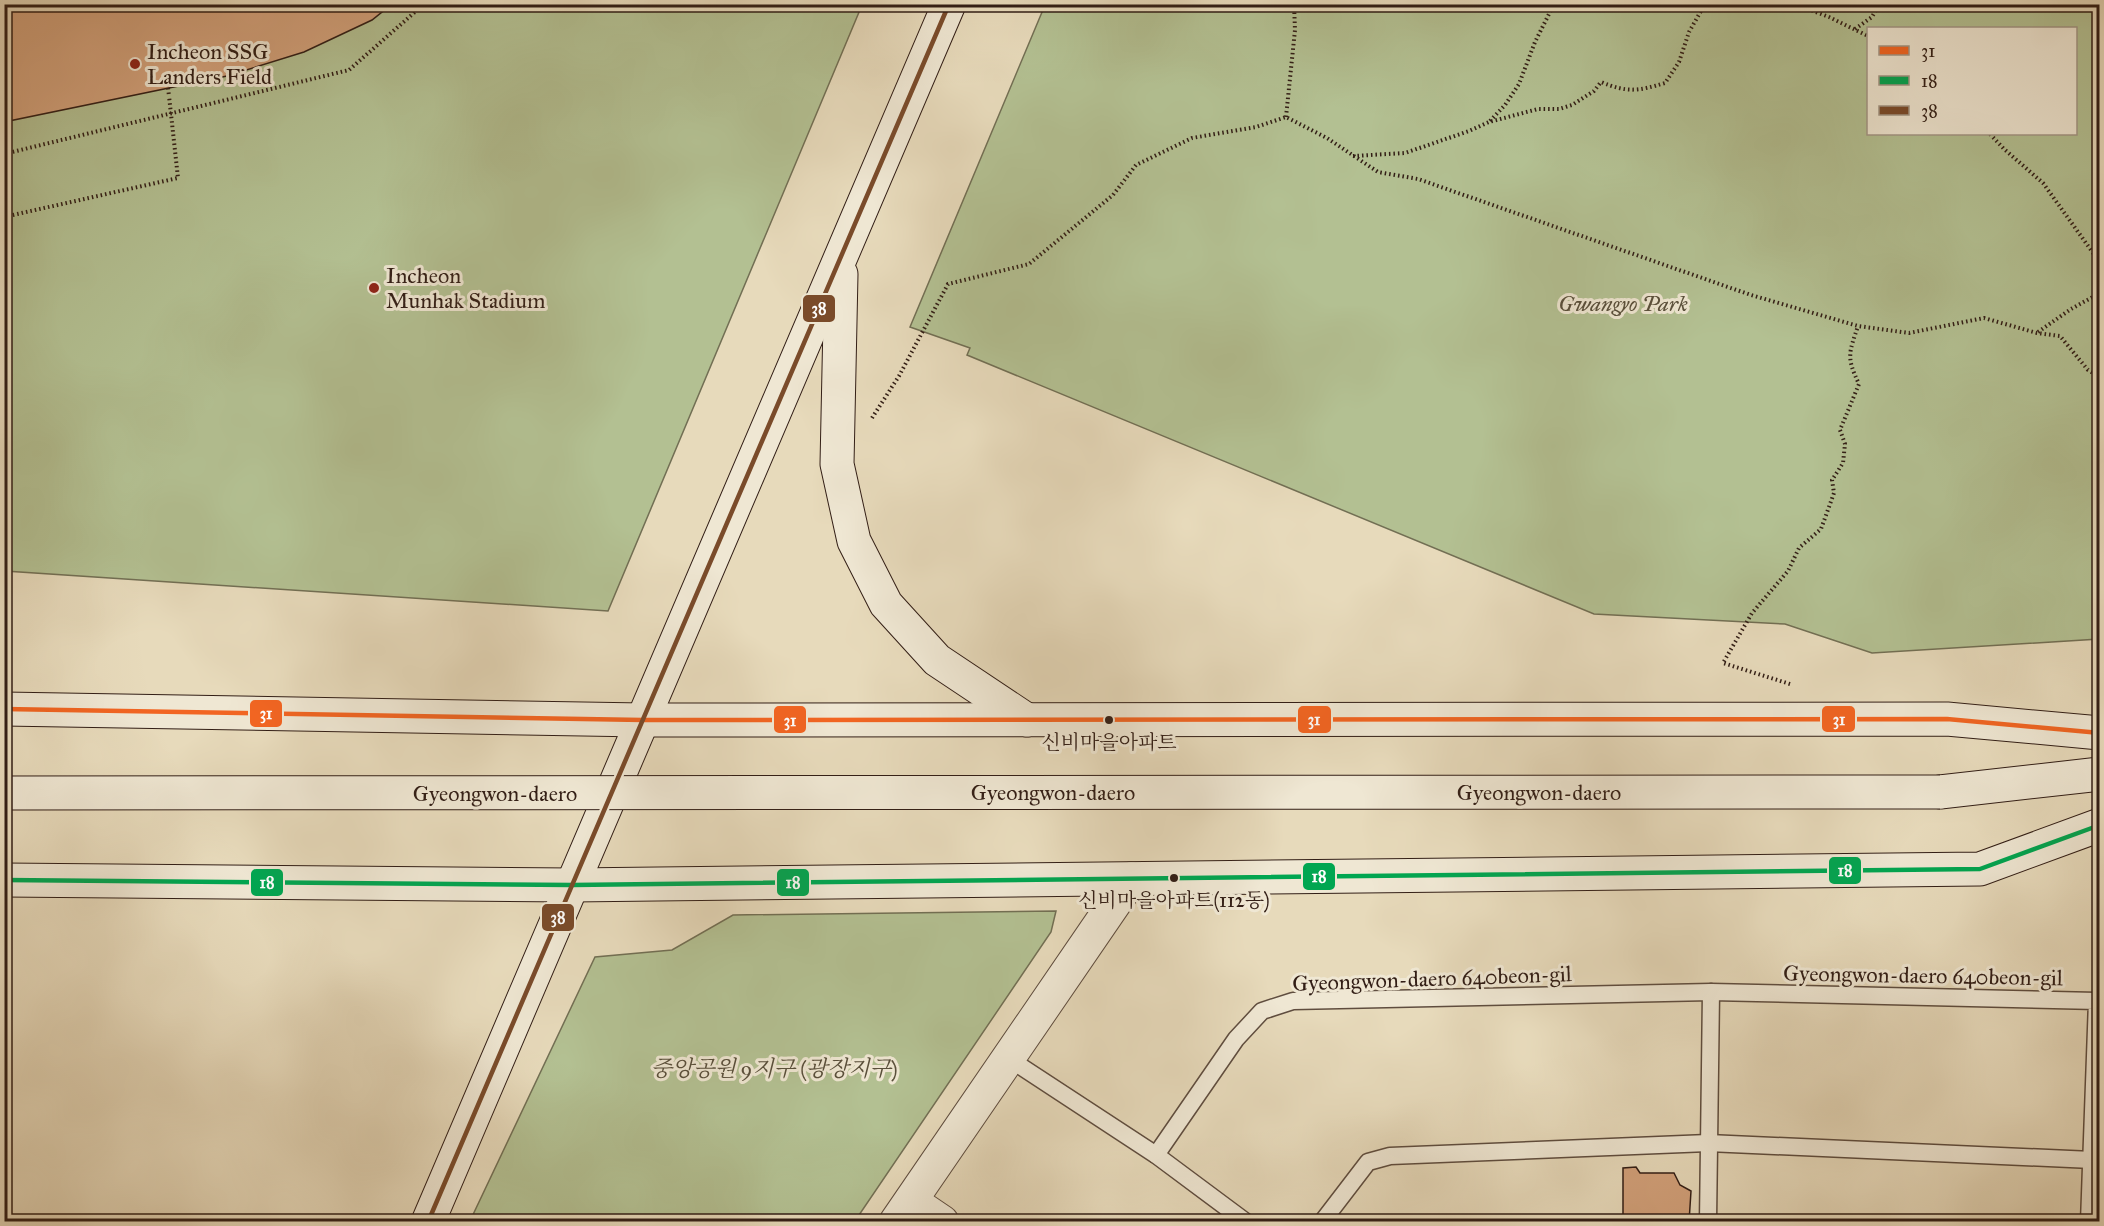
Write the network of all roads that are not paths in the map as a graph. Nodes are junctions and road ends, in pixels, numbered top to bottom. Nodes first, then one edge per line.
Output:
1 (949, 4) edge
2 (842, 258) junction
3 (4, 709) edge
4 (643, 720) junction
5 (1026, 720) junction
6 (2100, 733) edge
7 (2100, 774) edge
8 (4, 793) edge
9 (2100, 825) edge
10 (1131, 879) junction
11 (4, 880) edge
12 (572, 885) junction
13 (1711, 992) junction
14 (1008, 1058) junction
15 (1708, 1143) junction
16 (1156, 1155) junction
17 (2091, 1160) junction
18 (903, 1211) edge
19 (428, 1221) edge
20 (942, 1221) edge
21 (1246, 1221) edge
22 (1322, 1221) edge
23 (1708, 1221) edge
24 (2089, 1221) edge

1 - 2 main road
2 - 4 main road
2 - 5 main road
3 - 4 main road
4 - 5 main road
4 - 12 main road
5 - 6 main road
7 - 8 main road, Gyeongwon-daero, bridge
9 - 10 main road
10 - 12 main road
10 - 14 main road
11 - 12 main road
12 - 19 main road
13 - 15 lane
13 - 16 lane, Gyeongwon-daero 640beon-gil
13 - 17 lane, Gyeongwon-daero 640beon-gil
14 - 16 lane
14 - 18 main road
15 - 17 lane
15 - 22 lane
15 - 23 lane
16 - 21 lane
17 - 24 lane
18 - 20 main road

